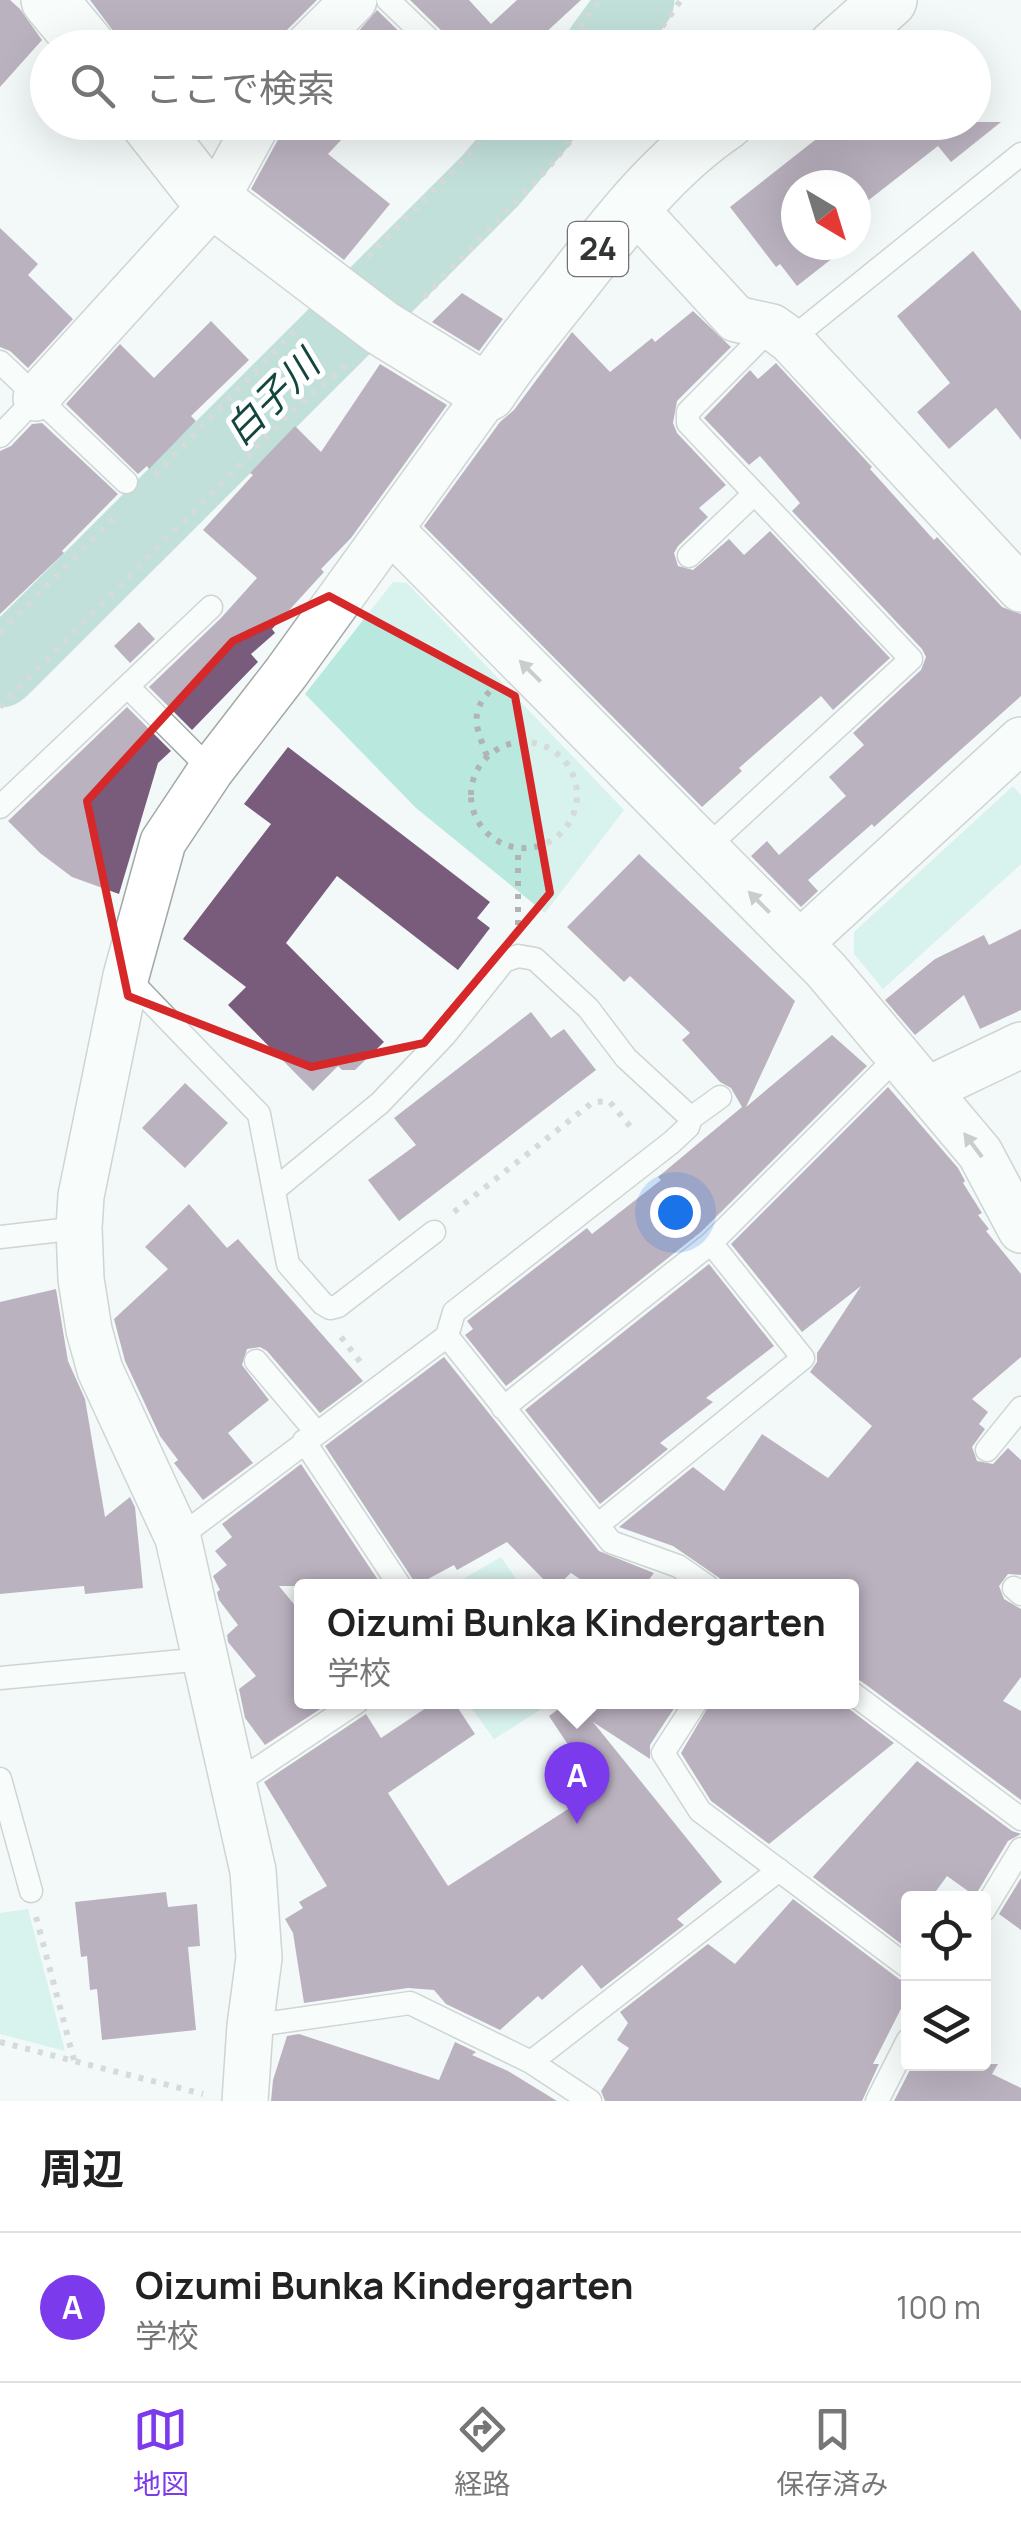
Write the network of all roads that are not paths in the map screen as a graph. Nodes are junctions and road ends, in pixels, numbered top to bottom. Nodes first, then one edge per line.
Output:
1 (49, 0) edge
2 (354, 0) edge
3 (388, 0) edge
4 (889, 0) edge
5 (74, 30) edge
6 (324, 30) edge
7 (419, 30) edge
8 (856, 30) edge
9 (162, 140) edge
10 (248, 140) edge
11 (699, 140) edge
12 (1021, 154) edge
13 (215, 201) junction
14 (633, 207) junction
15 (781, 333) junction
16 (0, 362) edge
17 (488, 393) junction
18 (36, 398) junction
19 (0, 436) edge
20 (126, 482) dead end
21 (754, 494) junction
22 (390, 529) junction
23 (688, 556) dead end
24 (1021, 589) edge
25 (211, 608) dead end
26 (128, 687) junction
27 (1021, 740) edge
28 (211, 770) junction
29 (0, 807) edge
30 (706, 848) junction
31 (800, 943) junction
32 (126, 976) junction
33 (1021, 1044) edge
34 (900, 1054) junction
35 (929, 1089) junction
36 (720, 1097) dead end
37 (691, 1118) junction
38 (274, 1190) junction
39 (79, 1228) junction
40 (1021, 1230) edge
41 (434, 1232) road end
42 (0, 1237) edge
43 (712, 1243) junction
44 (446, 1336) junction
45 (256, 1361) dead end
46 (504, 1408) junction
47 (1021, 1408) edge
48 (310, 1437) junction
49 (986, 1450) dead end
50 (599, 1524) junction
51 (178, 1538) junction
52 (396, 1579) edge
53 (697, 1579) edge
54 (204, 1659) junction
55 (0, 1678) edge
56 (859, 1698) edge
57 (347, 1709) edge
58 (691, 1709) edge
59 (0, 1779) edge
60 (233, 1785) junction
61 (1021, 1818) edge
62 (1018, 1862) edge
63 (779, 1870) junction
64 (31, 1891) road end
65 (991, 1900) edge
66 (901, 1962) edge
67 (250, 2026) junction
68 (901, 2053) edge
69 (531, 2062) junction
70 (228, 2098) edge
71 (590, 2101) edge
72 (876, 2101) edge

1 - 5 main road
2 - 6 street
3 - 7 lane
4 - 8 main road
9 - 13 main road
10 - 13 street
11 - 14 main road, 24
12 - 15 lane
13 - 17 main road
13 - 18 street
14 - 15 street
14 - 17 main road, 24
15 - 21 lane
15 - 24 street
16 - 18 lane
17 - 22 street
18 - 19 lane
18 - 20 lane
21 - 23 lane
21 - 30 lane
22 - 28 street
30 -> 22 street
25 - 26 lane
26 - 28 lane
26 - 29 lane
27 - 31 street
28 - 32 street
31 -> 30 street
31 - 34 street
32 - 38 lane
32 - 39 street
33 - 35 street
34 - 35 street
34 - 43 lane
40 -> 35 street
36 - 37 lane
37 - 38 lane
37 - 44 lane
38 - 41 lane
39 - 42 lane
39 - 51 street
43 - 46 lane
43 - 50 lane
44 - 46 lane
44 - 48 lane
45 - 48 lane
46 - 50 lane
47 - 49 lane
48 - 51 lane
48 - 52 lane
50 - 53 lane
51 - 54 street
54 - 55 lane
54 - 60 street
56 - 61 lane
57 - 60 lane
58 - 63 lane
59 - 64 lane
60 - 67 street
62 - 65 lane
63 - 66 lane
63 - 69 lane
67 - 69 lane
67 - 70 street
68 - 72 lane
69 - 71 lane

